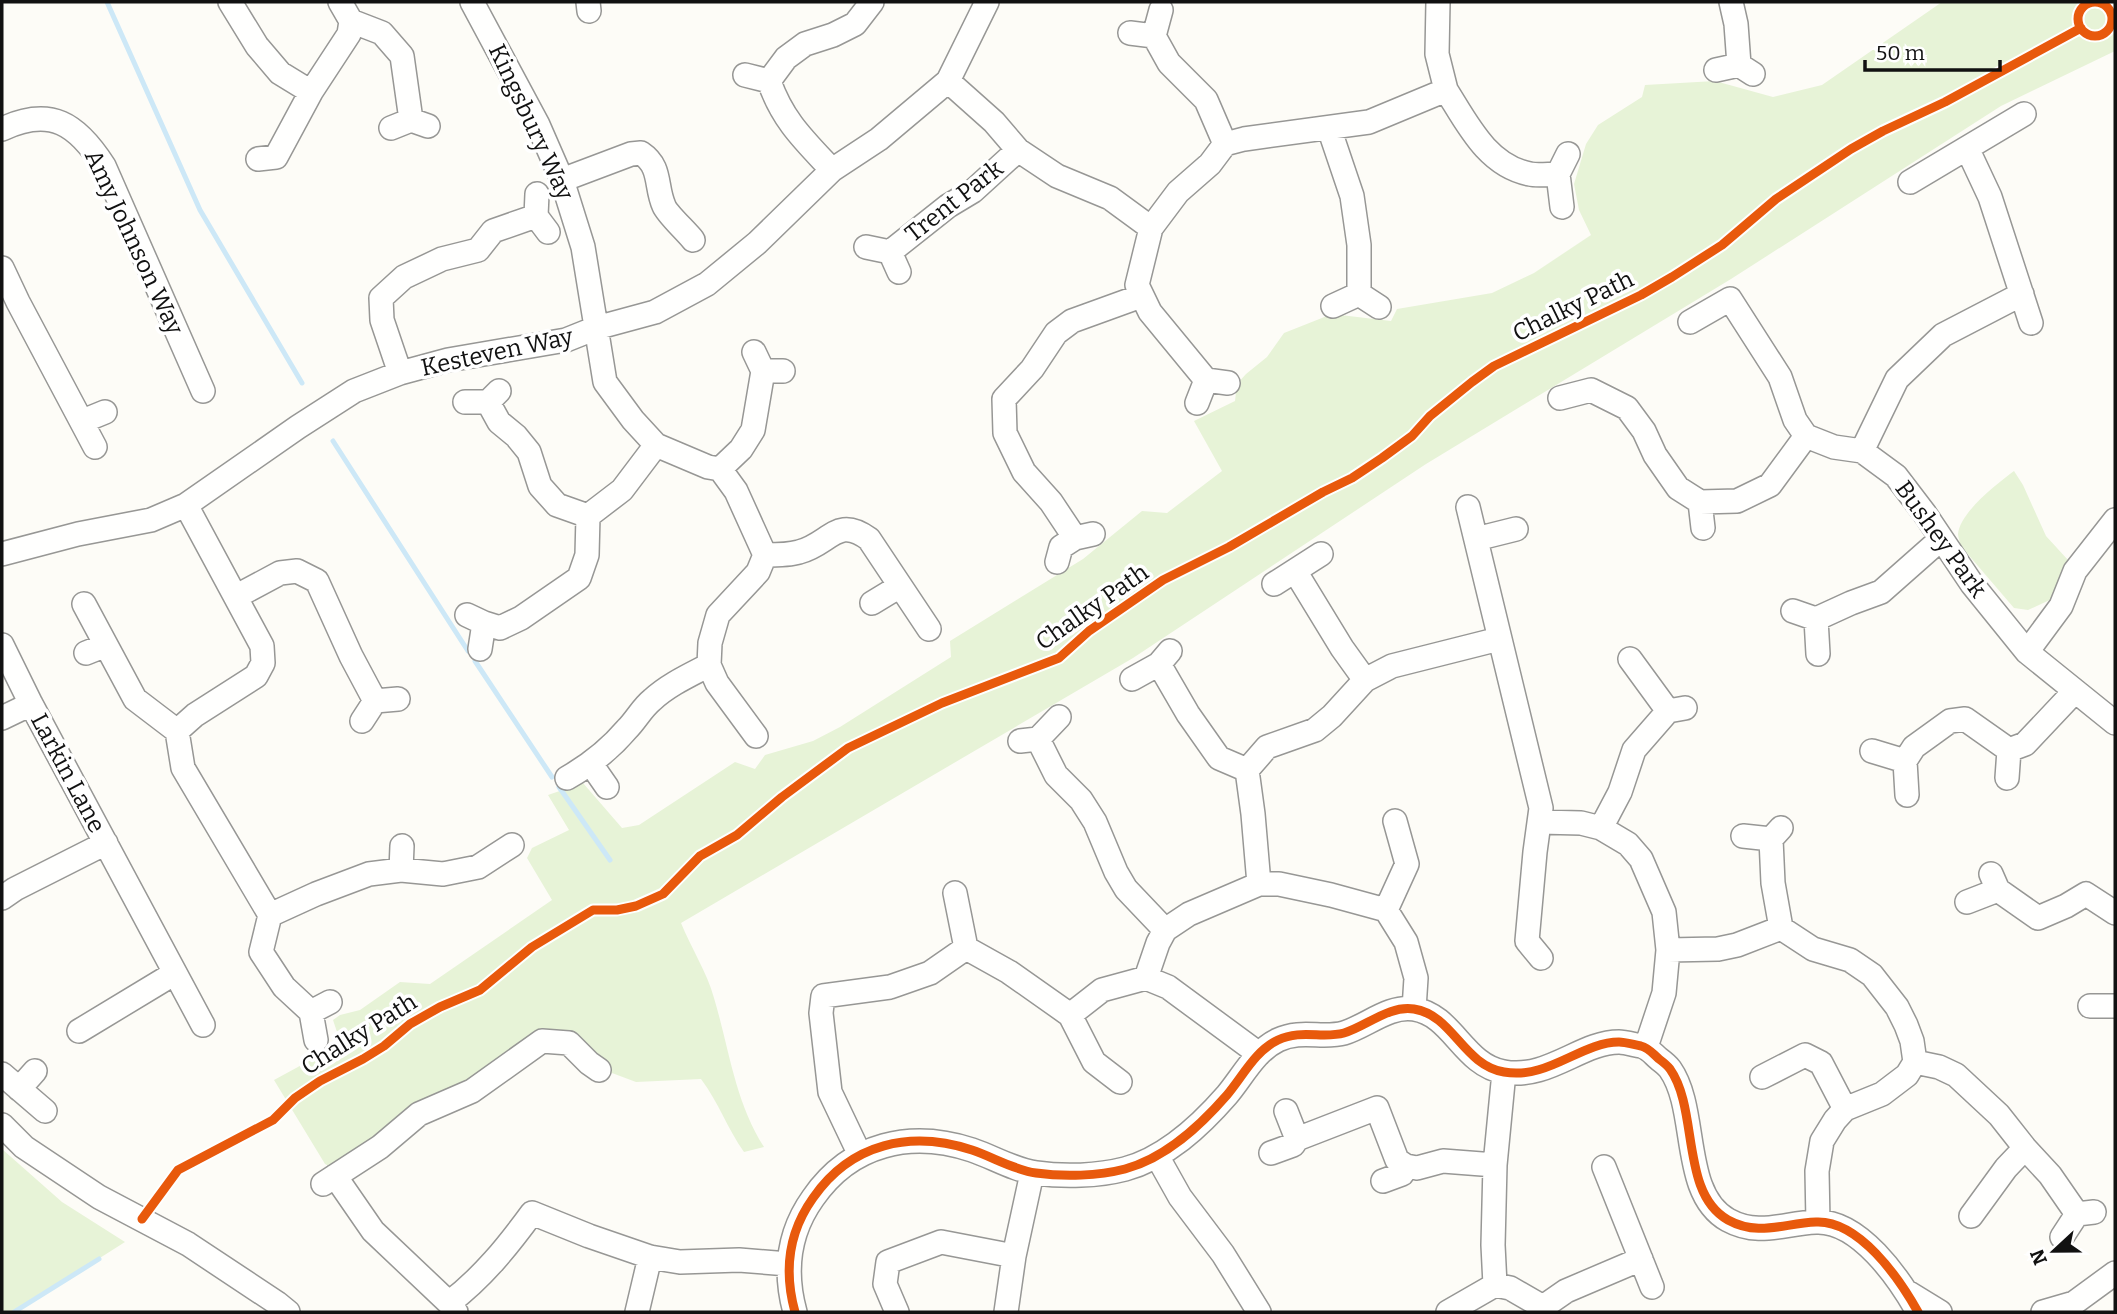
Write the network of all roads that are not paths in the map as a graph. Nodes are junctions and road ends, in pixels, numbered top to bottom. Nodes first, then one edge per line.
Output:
1 (230, 2) edge
2 (872, 2) edge
3 (987, 2) edge
4 (1438, 2) edge
5 (1731, 2) edge
6 (479, 4) edge
7 (1161, 10) dead end
8 (345, 11) edge
9 (1130, 33) dead end
10 (1154, 36) junction
11 (1716, 69) dead end
12 (745, 75) dead end
13 (769, 80) junction
14 (948, 81) junction
15 (1446, 90) junction
16 (310, 92) junction
17 (2024, 114) dead end
18 (410, 125) dead end
19 (1329, 128) junction
20 (2, 129) edge
21 (1225, 144) junction
22 (1967, 148) junction
23 (1018, 150) junction
24 (276, 161) dead end
25 (832, 170) junction
26 (562, 180) junction
27 (1910, 182) dead end
28 (1562, 207) dead end
29 (540, 214) dead end
30 (1151, 228) junction
31 (694, 241) dead end
32 (866, 247) dead end
33 (2, 268) edge
34 (1359, 294) junction
35 (2022, 294) junction
36 (1141, 296) junction
37 (10, 306) edge
38 (1333, 306) dead end
39 (1378, 307) dead end
40 (1690, 322) dead end
41 (2031, 323) dead end
42 (596, 328) junction
43 (767, 365) dead end
44 (400, 373) junction
45 (203, 391) dead end
46 (1560, 398) dead end
47 (465, 402) dead end
48 (1197, 403) dead end
49 (106, 412) dead end
50 (83, 421) junction
51 (1805, 436) junction
52 (656, 445) junction
53 (96, 447) dead end
54 (1862, 451) junction
55 (720, 469) junction
56 (1700, 502) junction
57 (186, 505) junction
58 (1468, 507) dead end
59 (588, 516) junction
60 (2115, 520) edge
61 (1703, 528) dead end
62 (1516, 529) dead end
63 (1476, 538) junction
64 (1941, 539) junction
65 (1321, 554) dead end
66 (2, 555) edge
67 (765, 555) junction
68 (1057, 562) dead end
69 (1295, 571) junction
70 (1274, 584) dead end
71 (900, 586) junction
72 (237, 596) junction
73 (872, 603) dead end
74 (84, 604) dead end
75 (1793, 611) dead end
76 (1816, 619) junction
77 (929, 629) dead end
78 (1499, 639) junction
79 (2, 645) edge
80 (480, 649) dead end
81 (2027, 652) junction
82 (1818, 654) dead end
83 (1630, 659) dead end
84 (709, 665) junction
85 (1132, 679) dead end
86 (1365, 680) junction
87 (2075, 691) junction
88 (398, 699) dead end
89 (375, 701) junction
90 (31, 704) junction
91 (1059, 717) dead end
92 (2, 718) edge
93 (362, 721) dead end
94 (2115, 723) edge
95 (177, 731) junction
96 (762, 740) dead end
97 (2009, 750) junction
98 (1872, 751) dead end
99 (1905, 761) junction
100 (591, 764) junction
101 (1247, 770) junction
102 (567, 778) dead end
103 (2007, 778) dead end
104 (607, 787) dead end
105 (1907, 795) dead end
106 (1397, 821) dead end
107 (1540, 822) junction
108 (1601, 828) junction
109 (1743, 836) dead end
110 (106, 843) junction
111 (512, 845) dead end
112 (402, 846) dead end
113 (401, 870) junction
114 (1259, 884) junction
115 (955, 893) dead end
116 (2, 898) edge
117 (1967, 902) dead end
118 (1386, 910) junction
119 (2115, 913) edge
120 (270, 915) junction
121 (1781, 928) junction
122 (1165, 930) junction
123 (966, 948) junction
124 (1668, 950) junction
125 (1541, 958) dead end
126 (175, 973) junction
127 (1146, 978) junction
128 (2090, 1006) dead end
129 (2115, 1006) edge
130 (1414, 1009) junction
131 (1070, 1015) junction
132 (203, 1025) dead end
133 (79, 1031) dead end
134 (316, 1040) dead end
135 (1646, 1047) junction
136 (1259, 1054) junction
137 (1915, 1062) junction
138 (599, 1070) dead end
139 (35, 1071) dead end
140 (1504, 1072) junction
141 (1762, 1077) dead end
142 (10, 1081) edge
143 (1120, 1082) dead end
144 (1845, 1109) junction
145 (44, 1111) dead end
146 (1286, 1111) dead end
147 (2, 1125) edge
148 (1297, 1139) junction
149 (2025, 1148) junction
150 (1271, 1153) dead end
151 (860, 1155) junction
152 (1157, 1156) junction
153 (1495, 1165) junction
154 (1406, 1166) junction
155 (1604, 1167) dead end
156 (1032, 1173) junction
157 (1383, 1181) dead end
158 (1970, 1216) dead end
159 (1818, 1222) junction
160 (2062, 1237) dead end
161 (1014, 1256) junction
162 (650, 1257) junction
163 (1640, 1259) junction
164 (788, 1264) junction
165 (2115, 1273) edge
166 (1495, 1285) junction
167 (1652, 1287) dead end
168 (1906, 1291) junction
169 (453, 1308) edge
170 (2071, 1308) edge
171 (1544, 1310) edge
172 (288, 1312) edge
173 (638, 1312) edge
174 (795, 1312) edge
175 (897, 1312) edge
176 (1006, 1312) edge
177 (1259, 1312) edge
178 (1448, 1312) edge
179 (1918, 1312) edge
180 (1940, 1312) edge
181 (2043, 1312) edge

1 - 16 street
2 - 13 street
3 - 14 street, Kesteven Way
4 - 15 street
5 - 11 street
6 - 26 street, Kingsbury Way
7 - 10 street
8 - 16 street
8 - 18 street
9 - 10 street
10 - 21 street
12 - 13 street
13 - 25 street
14 - 23 street
14 - 25 street, Kesteven Way
15 - 19 street
15 - 28 street
16 - 24 street
17 - 22 street
19 - 21 street
19 - 34 street
20 - 45 street, Amy Johnson Way
21 - 30 street
22 - 27 street
22 - 35 street
23 - 30 street
23 - 32 street, Trent Park
25 - 42 street, Kesteven Way
26 - 31 street
26 - 42 street, Kingsbury Way
29 - 44 street
30 - 36 street
33 - 37 street
34 - 38 street
34 - 39 street
35 - 41 street
35 - 54 street
36 - 48 street
36 - 68 street
37 - 50 street
40 - 51 street
42 - 44 street, Kesteven Way
42 - 52 street, Kingsbury Way
43 - 55 street
44 - 57 street, Kesteven Way
46 - 56 street
47 - 59 street
49 - 50 street
50 - 53 street
51 - 54 street, Bushey Park
51 - 56 street
52 - 55 street
52 - 59 street
54 - 64 street, Bushey Park
55 - 67 street
56 - 61 street
57 - 66 street, Kesteven Way
57 - 72 street
58 - 63 street
59 - 80 street
60 - 81 street
62 - 63 street
63 - 78 street
64 - 76 street
64 - 81 street, Bushey Park
65 - 69 street
67 - 71 street
67 - 84 street
69 - 70 street
69 - 86 street
71 - 73 street
71 - 77 street
72 - 89 street
72 - 95 street
74 - 95 street
75 - 76 street
76 - 82 street
78 - 86 street
78 - 107 street
79 - 90 street, Larkin Lane
81 - 87 street, Bushey Park
83 - 108 street
84 - 96 street
84 - 100 street
85 - 101 street
86 - 101 street
87 - 94 street, Bushey Park
87 - 97 street
88 - 89 street
89 - 93 street
90 - 92 street, Larkin Lane
90 - 110 street, Larkin Lane
91 - 122 street
95 - 120 street
97 - 99 street
97 - 103 street
98 - 99 street
99 - 105 street
100 - 102 street
100 - 104 street
101 - 114 street
106 - 118 street
107 - 108 street
107 - 125 street
108 - 124 street
109 - 121 street
110 - 116 street, Larkin Lane
110 - 126 street, Larkin Lane
111 - 113 street
112 - 113 street
113 - 120 street
114 - 118 street
114 - 122 street
115 - 123 street
117 - 119 street
118 - 130 street
120 - 134 street
121 - 124 street
121 - 137 street
122 - 127 street
123 - 131 street
123 - 151 street
124 - 135 street
126 - 132 street, Larkin Lane
126 - 133 street
127 - 131 street
127 - 136 street
128 - 129 street
130 - 136 street
130 - 140 street
131 - 143 street
135 - 140 street
135 - 159 street
136 - 152 street
137 - 144 street
137 - 149 street
138 - 169 street
139 - 142 street
140 - 153 street
141 - 144 street
142 - 145 street
144 - 159 street
146 - 148 street
147 - 172 street
148 - 150 street
148 - 154 street
149 - 158 street
149 - 160 street
151 - 156 street
151 - 164 street
152 - 156 street
152 - 177 street
153 - 154 street
153 - 166 street
154 - 157 street
155 - 163 street
156 - 161 street
159 - 168 street
161 - 175 street
161 - 176 street
162 - 164 street
162 - 169 street
162 - 173 street
163 - 167 street
163 - 171 street
164 - 174 street
165 - 170 street
166 - 171 street
166 - 178 street
168 - 179 street
168 - 180 street
170 - 181 street

